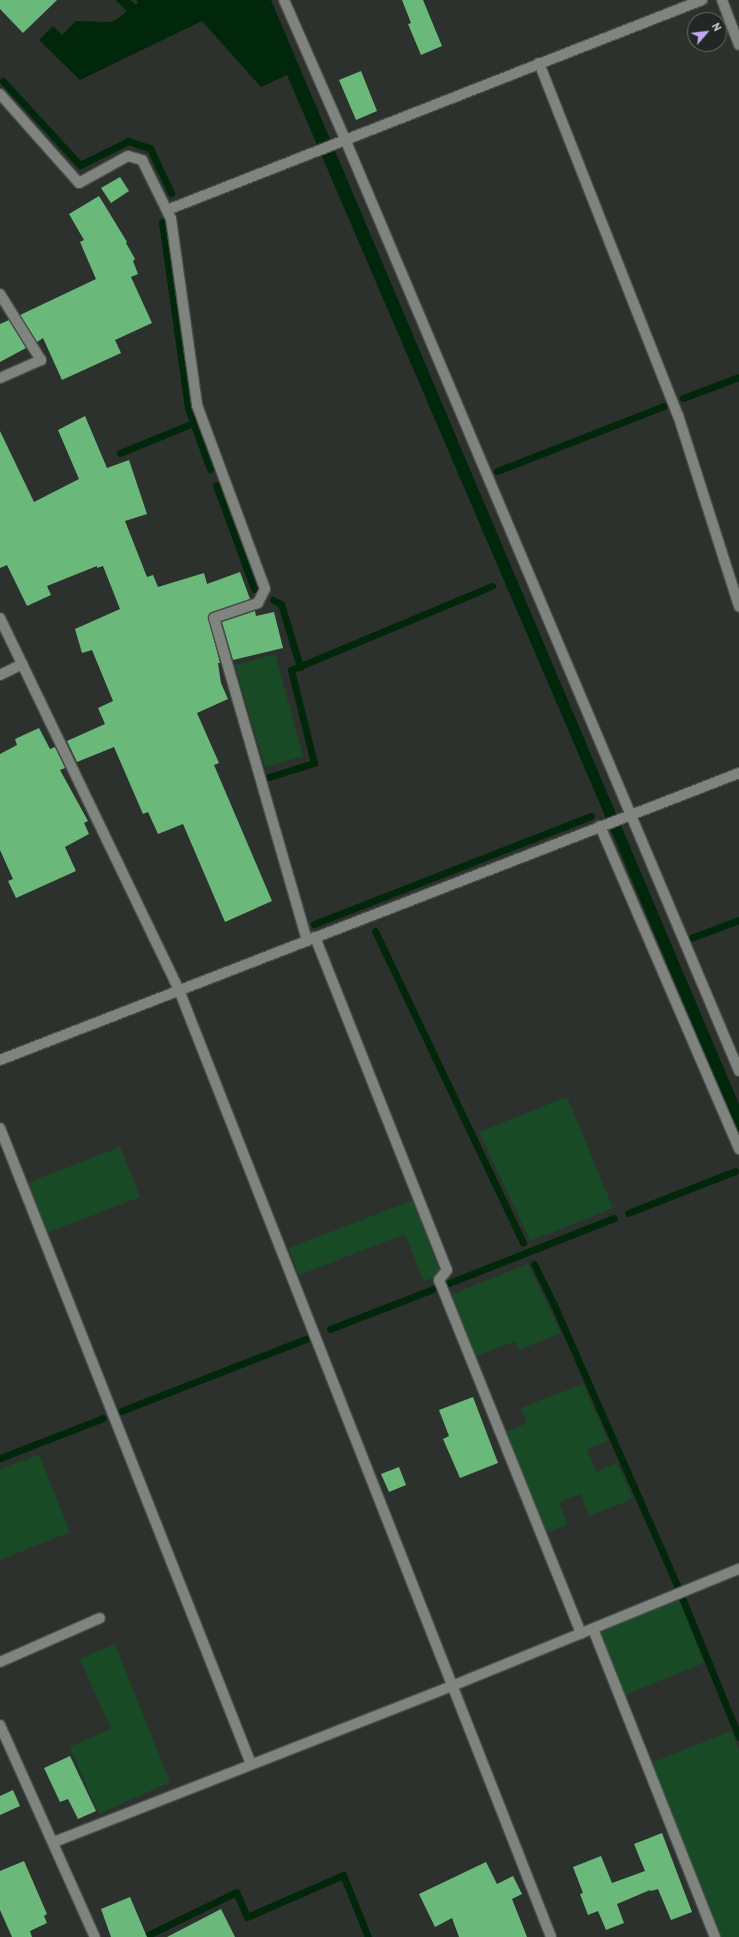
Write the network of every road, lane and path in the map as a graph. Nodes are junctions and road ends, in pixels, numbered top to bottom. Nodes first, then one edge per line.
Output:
1 (284, 0) edge
2 (702, 0) edge
3 (722, 0) edge
4 (739, 45) edge
5 (539, 63) junction
6 (0, 94) edge
7 (345, 138) junction
8 (167, 210) junction
9 (0, 294) edge
10 (0, 378) edge
11 (739, 606) edge
12 (0, 618) edge
13 (23, 664) junction
14 (0, 675) edge
15 (739, 773) edge
16 (628, 816) junction
17 (602, 826) junction
18 (311, 939) junction
19 (179, 990) junction
20 (0, 1060) edge
21 (739, 1071) edge
22 (0, 1128) edge
23 (739, 1149) edge
24 (739, 1570) edge
25 (100, 1618) dead end
26 (593, 1629) junction
27 (581, 1634) junction
28 (0, 1662) edge
29 (452, 1686) junction
30 (0, 1725) edge
31 (251, 1764) junction
32 (54, 1842) junction
33 (95, 1937) edge
34 (551, 1937) edge
35 (715, 1937) edge

1 - 7 street
2 - 5 street
3 - 4 street
5 - 7 street
5 - 11 street
6 - 8 street
7 - 8 street
7 - 16 street
8 - 18 street
9 - 10 street
12 - 13 street
13 - 14 street
13 - 19 street
15 - 16 street
16 - 17 street
16 - 21 street
17 - 18 street
17 - 23 street
18 - 19 street
18 - 27 street
19 - 20 street
19 - 29 street
22 - 31 street
24 - 26 street
25 - 28 street
26 - 27 street
26 - 35 street
27 - 29 street
29 - 31 street
29 - 34 street
30 - 32 street
31 - 32 street
32 - 33 street

